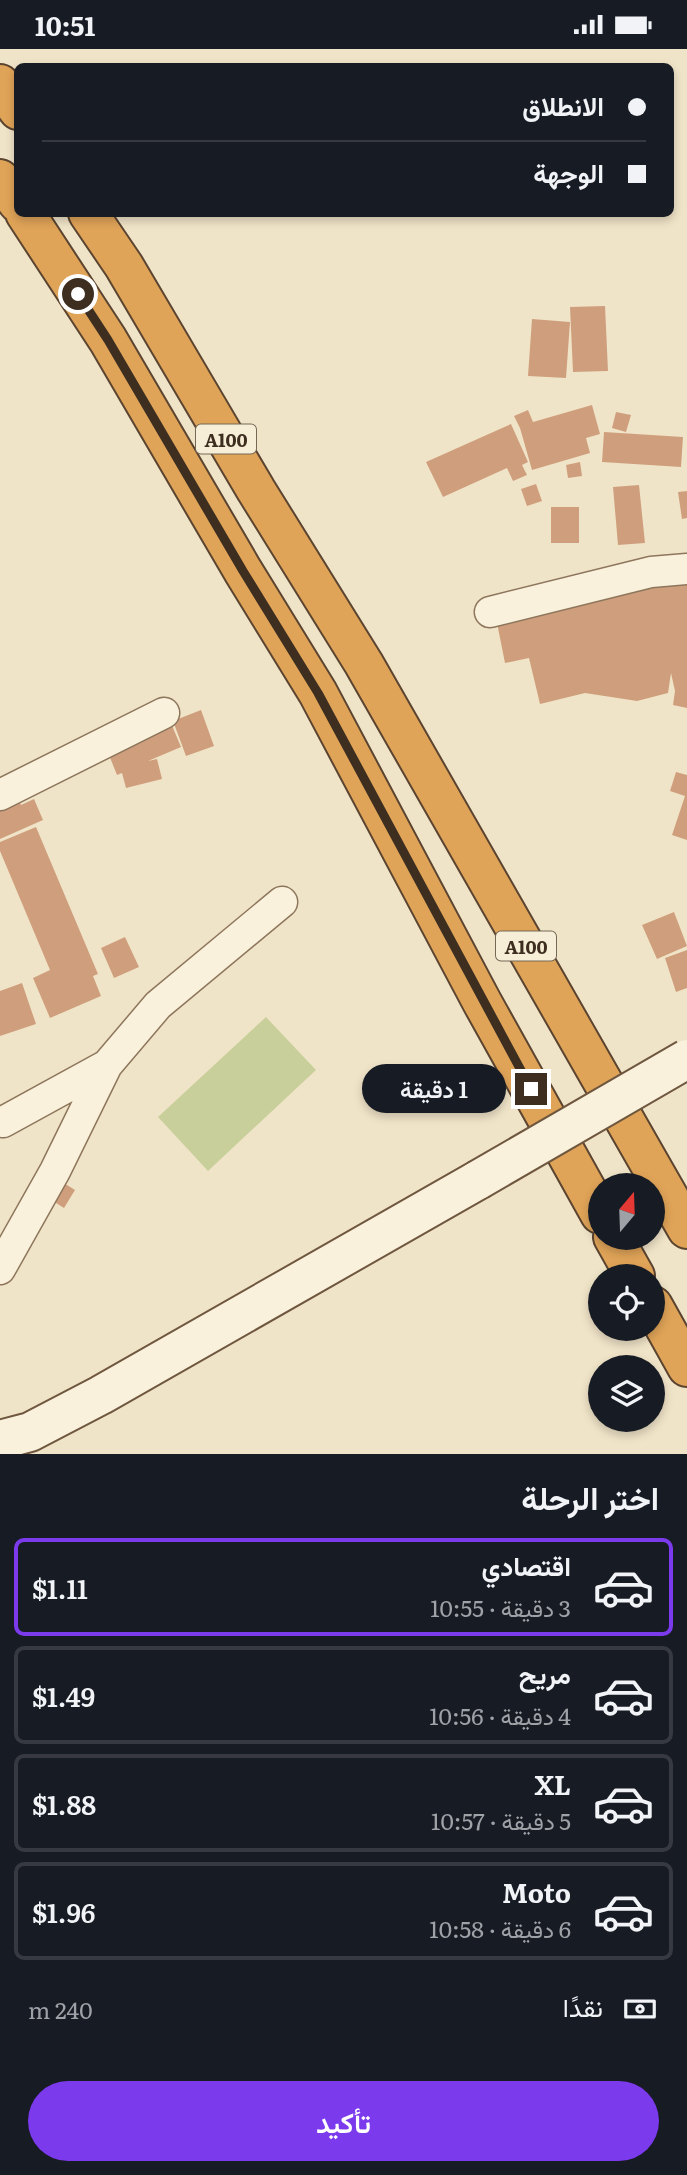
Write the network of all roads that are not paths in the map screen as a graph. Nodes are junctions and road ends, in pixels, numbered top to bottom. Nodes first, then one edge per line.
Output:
1 (0, 84) edge
2 (14, 104) edge
3 (0, 179) edge
4 (14, 198) edge
5 (28, 217) edge
6 (91, 217) edge
7 (687, 569) edge
8 (490, 612) dead end
9 (164, 713) dead end
10 (0, 795) edge
11 (282, 902) dead end
12 (687, 1059) edge
13 (107, 1065) junction
14 (1, 1122) edge
15 (588, 1192) edge
16 (687, 1229) edge
17 (0, 1269) edge
18 (665, 1328) edge
19 (687, 1367) edge
20 (0, 1440) edge

1 - 2 highway
3 - 4 highway
5 - 15 highway, A100
6 - 16 highway, A100
7 - 8 street
9 - 10 street
11 - 13 street
12 - 20 main road, bridge
13 - 14 street
13 - 17 street
18 - 19 highway

